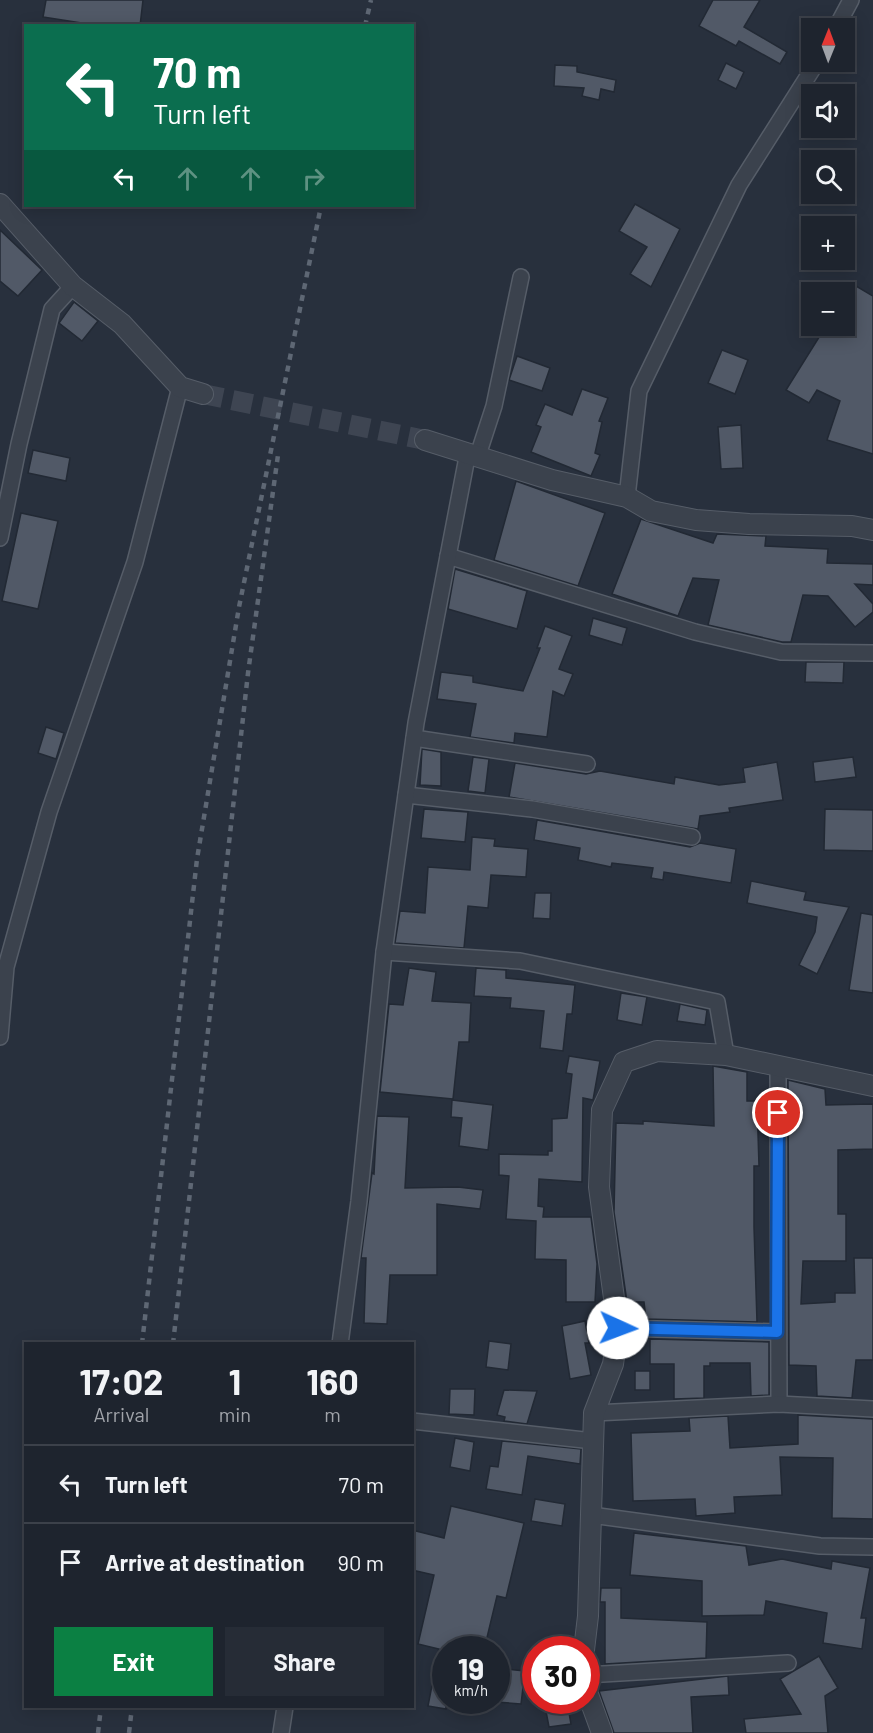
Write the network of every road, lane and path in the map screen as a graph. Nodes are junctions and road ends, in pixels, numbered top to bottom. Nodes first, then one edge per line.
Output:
1 (851, 0) edge
2 (841, 18) edge
3 (811, 72) edge
4 (0, 204) edge
5 (521, 277) dead end
6 (73, 286) junction
7 (180, 387) junction
8 (203, 394) tunnel mouth
9 (425, 440) tunnel mouth
10 (473, 453) junction
11 (627, 497) junction
12 (873, 530) edge
13 (0, 538) edge
14 (448, 556) junction
15 (873, 654) edge
16 (414, 738) junction
17 (587, 764) dead end
18 (406, 795) junction
19 (692, 837) dead end
20 (384, 952) junction
21 (0, 1037) edge
22 (726, 1055) junction
23 (778, 1067) junction
24 (873, 1086) edge
25 (618, 1328) junction
26 (777, 1332) junction
27 (340, 1342) edge
28 (779, 1404) junction
29 (873, 1409) edge
30 (594, 1413) junction
31 (414, 1421) edge
32 (593, 1441) junction
33 (591, 1515) junction
34 (873, 1547) edge
35 (585, 1636) edge
36 (788, 1663) dead end
37 (600, 1674) edge
38 (285, 1708) edge
39 (595, 1714) edge
40 (280, 1733) edge
41 (602, 1733) edge

1 - 2 street
3 - 11 street
4 - 6 street
5 - 10 street
6 - 7 street
6 - 13 street
7 - 8 street
7 - 21 street
9 - 10 street
10 - 11 street
10 - 14 street
11 - 12 street
14 - 15 street
14 - 16 street
16 - 17 street
16 - 18 street
18 - 19 street
18 - 20 street
20 - 22 street
20 - 27 street
22 - 23 street
22 - 25 street
23 - 24 street
23 - 26 street
25 - 26 street
25 - 30 street
26 - 28 street
28 - 29 street
28 - 30 street
30 - 32 street
31 - 32 street
32 - 33 street
33 - 34 street
33 - 35 street
36 - 37 street
38 - 40 street
39 - 41 street

